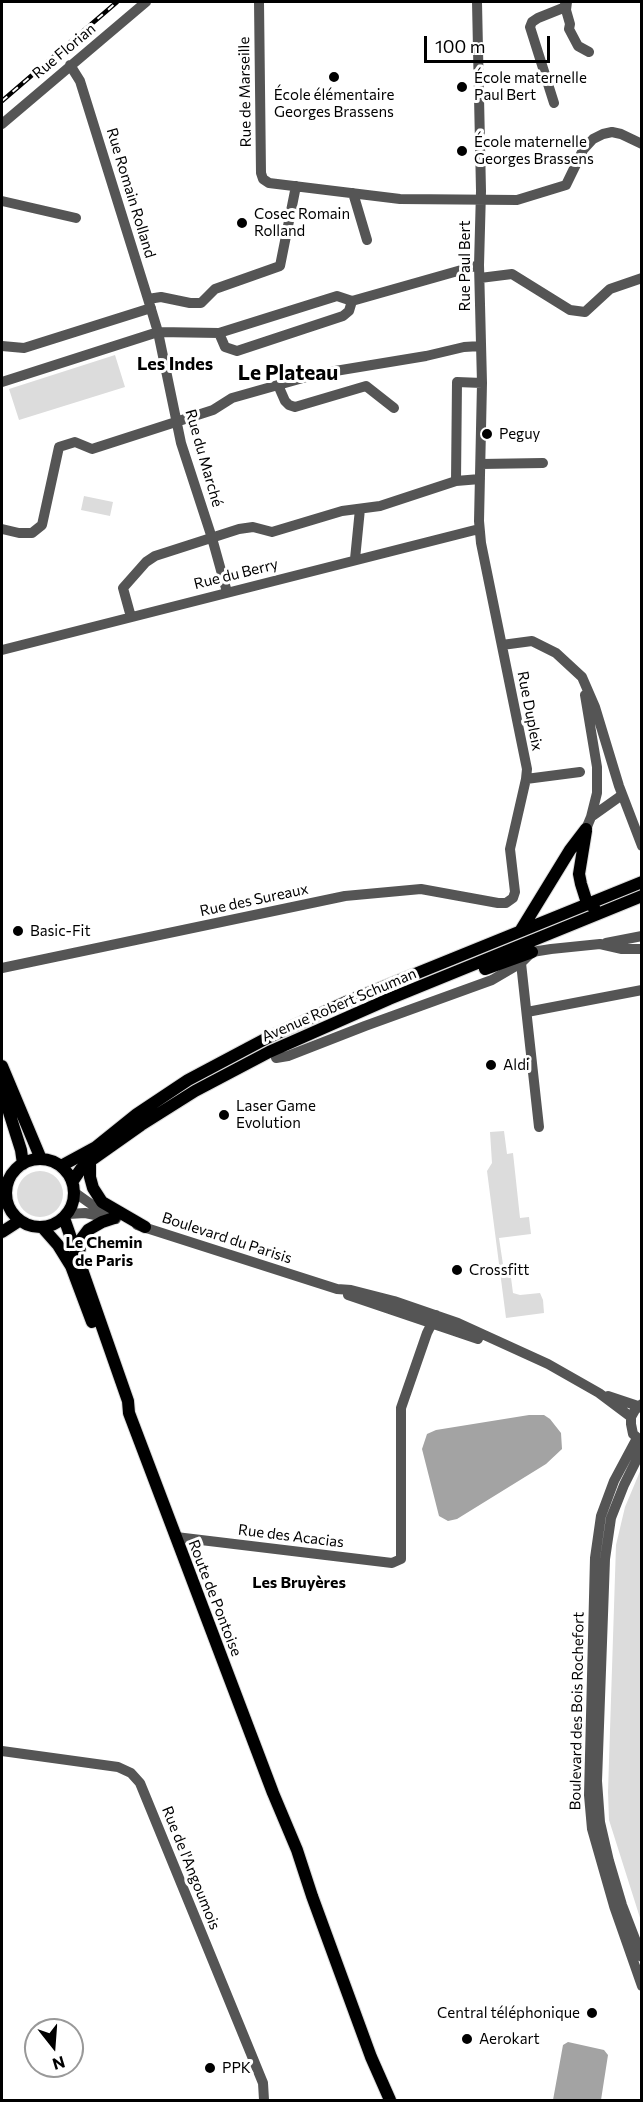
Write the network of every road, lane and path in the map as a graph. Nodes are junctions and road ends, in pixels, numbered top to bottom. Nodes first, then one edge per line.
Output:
1 (146, 2) edge
2 (259, 2) edge
3 (477, 2) edge
4 (567, 2) edge
5 (589, 52) dead end
6 (70, 64) junction
7 (554, 104) dead end
8 (2, 124) edge
9 (642, 144) edge
10 (296, 186) junction
11 (353, 194) junction
12 (481, 200) junction
13 (2, 201) edge
14 (76, 218) dead end
15 (368, 240) dead end
16 (479, 265) junction
17 (480, 278) junction
18 (642, 278) edge
19 (352, 301) junction
20 (150, 303) junction
21 (158, 332) junction
22 (219, 333) junction
23 (2, 346) edge
24 (481, 346) junction
25 (2, 382) edge
26 (482, 382) junction
27 (278, 385) junction
28 (394, 408) dead end
29 (176, 422) junction
30 (543, 463) dead end
31 (481, 464) junction
32 (480, 479) junction
33 (456, 481) junction
34 (360, 509) junction
35 (2, 529) edge
36 (479, 529) junction
37 (212, 538) junction
38 (355, 559) junction
39 (227, 592) junction
40 (131, 617) junction
41 (502, 645) junction
42 (2, 650) edge
43 (582, 677) junction
44 (580, 772) dead end
45 (526, 779) junction
46 (622, 795) junction
47 (589, 823) junction
48 (642, 823) edge
49 (640, 841) edge
50 (642, 882) edge
51 (642, 896) edge
52 (513, 898) joint
53 (587, 903) junction
54 (602, 913) junction
55 (520, 930) junction
56 (642, 936) edge
57 (600, 945) junction
58 (642, 949) edge
59 (532, 952) junction
60 (521, 963) junction
61 (2, 968) edge
62 (642, 990) edge
63 (389, 999) junction
64 (527, 1012) junction
65 (288, 1028) junction
66 (273, 1054) junction
67 (2, 1066) edge
68 (2, 1090) edge
69 (539, 1127) dead end
70 (41, 1159) junction
71 (90, 1161) junction
72 (23, 1164) junction
73 (61, 1166) junction
74 (73, 1187) junction
75 (5, 1209) edge
76 (66, 1216) junction
77 (111, 1217) junction
78 (19, 1221) junction
79 (145, 1227) junction
80 (43, 1228) junction
81 (2, 1232) edge
82 (78, 1258) junction
83 (433, 1319) junction
84 (599, 1393) junction
85 (640, 1405) edge
86 (129, 1413) junction
87 (631, 1417) junction
88 (639, 1439) edge
89 (642, 1449) edge
90 (176, 1537) junction
91 (2, 1751) edge
92 (642, 1957) edge
93 (642, 1986) edge
94 (264, 2100) edge
95 (390, 2100) edge

1 - 6 street, Rue Florian
2 - 10 street, Rue de Marseille
3 - 12 street, Rue Paul Bert
4 - 5 street
4 - 7 street
6 - 8 street, Rue Florian
6 - 20 street, Rue Romain Rolland
9 - 12 street
10 - 11 street
10 - 20 street
11 - 12 street
11 - 15 street
12 - 16 street, Rue Paul Bert
13 - 14 street
16 - 17 street, Rue Paul Bert
16 - 19 street
17 - 18 street
17 - 24 street, Rue Paul Bert
19 - 22 street
19 - 22 street
20 - 21 street, Rue Romain Rolland
20 - 23 street
21 - 22 street
21 - 25 street
21 - 29 street, Rue du Marché
24 - 26 street, Rue Paul Bert
24 - 27 street
26 - 31 street, Rue Paul Bert
26 - 33 street
27 - 28 street
27 - 29 street
29 - 35 street
29 - 37 street, Rue du Marché
30 - 31 street
31 - 32 street, Rue Paul Bert
32 - 33 street
32 - 36 street, Rue Paul Bert
33 - 34 street
34 - 37 street
34 - 38 street
36 - 38 street, Rue du Berry
36 - 41 street, Rue Dupleix
37 - 39 street, Rue du Marché
37 - 40 street
38 - 39 street, Rue du Berry
39 - 40 street, Rue du Berry
40 - 42 street, Rue du Berry
41 - 43 street
41 - 45 street, Rue Dupleix
43 - 46 street
43 - 47 street
44 - 45 street
45 - 52 street, Rue Dupleix
46 - 47 street
46 - 49 street
47 - 53 main road
47 - 55 main road
48 - 49 street
50 - 53 main road, Avenue Robert Schuman
51 - 54 main road, Avenue Robert Schuman
52 - 61 street, Rue des Sureaux
53 - 54 main road
53 - 55 main road, Avenue Robert Schuman
54 - 63 main road, Avenue Robert Schuman
55 - 65 main road, Avenue Robert Schuman
56 - 57 street
57 - 58 street
57 - 59 street
59 - 60 street
59 - 63 main road
60 - 64 street
60 - 66 street
62 - 64 street
63 - 66 main road, Avenue Robert Schuman
64 - 69 street
65 - 66 main road
65 - 73 main road, Avenue Robert Schuman
66 - 71 main road, Avenue Robert Schuman
67 - 70 main road
68 - 72 main road
70 - 72 main road
70 - 73 main road
71 - 74 main road, Avenue Robert Schuman
71 - 79 main road
72 - 75 main road
73 - 74 main road
74 - 76 main road
74 - 77 street, Boulevard du Parisis
75 - 78 main road
76 - 77 street, Boulevard du Parisis
76 - 80 main road
76 - 82 main road, Route de Pontoise
77 - 79 street, Boulevard du Parisis
77 - 82 main road
78 - 80 main road
78 - 81 main road
79 - 83 street, Boulevard du Parisis
80 - 86 main road, Route de Pontoise
82 - 86 main road, Route de Pontoise
83 - 84 street, Boulevard du Parisis
83 - 90 street, Rue des Acacias
84 - 85 street, Boulevard du Parisis
84 - 87 street, Boulevard du Parisis
85 - 87 street
86 - 90 main road, Route de Pontoise
87 - 88 street
88 - 93 street, Boulevard des Bois Rochefort
89 - 92 street, Boulevard des Bois Rochefort
90 - 95 main road, Route de Pontoise
91 - 94 street, Rue de l'Angoumois

